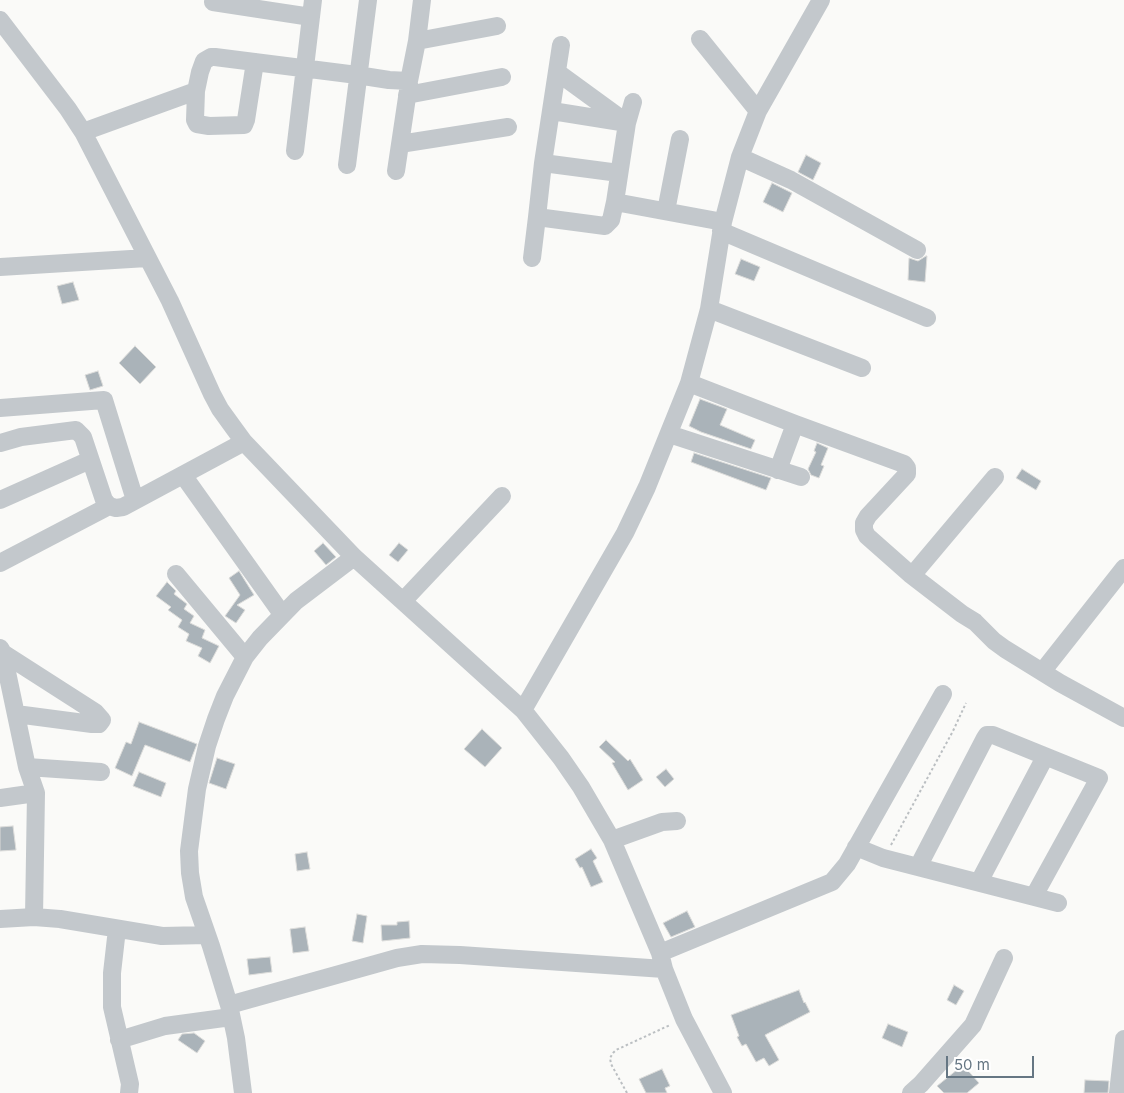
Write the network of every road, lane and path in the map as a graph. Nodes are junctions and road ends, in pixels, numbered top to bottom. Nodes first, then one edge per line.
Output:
1 (368, 0) edge
2 (422, 0) edge
3 (821, 0) edge
4 (213, 2) dead end
5 (312, 9) edge
6 (0, 20) edge
7 (497, 26) dead end
8 (700, 39) dead end
9 (417, 41) junction
10 (561, 45) dead end
11 (255, 62) junction
12 (304, 69) junction
13 (557, 72) junction
14 (357, 75) junction
15 (502, 77) dead end
16 (408, 88) junction
17 (196, 91) junction
18 (633, 102) dead end
19 (552, 111) junction
20 (758, 111) junction
21 (628, 123) junction
22 (508, 127) dead end
23 (83, 132) junction
24 (680, 139) dead end
25 (400, 144) junction
26 (295, 151) dead end
27 (740, 157) junction
28 (543, 163) junction
29 (347, 165) dead end
30 (396, 171) dead end
31 (619, 173) junction
32 (615, 202) junction
33 (666, 211) junction
34 (537, 217) junction
35 (722, 226) junction
36 (917, 250) dead end
37 (147, 258) junction
38 (532, 258) dead end
39 (0, 267) edge
40 (709, 309) junction
41 (927, 318) dead end
42 (862, 368) dead end
43 (689, 383) junction
44 (0, 408) edge
45 (795, 424) junction
46 (669, 434) junction
47 (244, 442) junction
48 (0, 443) edge
49 (90, 460) junction
50 (778, 470) junction
51 (183, 475) junction
52 (801, 477) dead end
53 (994, 477) dead end
54 (502, 496) dead end
55 (0, 500) edge
56 (135, 500) junction
57 (109, 506) junction
58 (354, 556) junction
59 (0, 563) edge
60 (1124, 568) edge
61 (176, 574) dead end
62 (910, 574) junction
63 (403, 601) junction
64 (282, 614) junction
65 (2, 651) edge
66 (245, 657) junction
67 (1042, 672) junction
68 (58, 688) junction
69 (943, 694) dead end
70 (966, 703) dead end
71 (523, 710) junction
72 (16, 714) junction
73 (49, 718) junction
74 (1124, 718) edge
75 (1045, 756) junction
76 (27, 767) junction
77 (101, 772) dead end
78 (36, 793) junction
79 (0, 798) edge
80 (677, 821) dead end
81 (612, 840) junction
82 (856, 847) junction
83 (884, 858) junction
84 (918, 867) junction
85 (979, 882) junction
86 (1034, 896) junction
87 (1058, 903) dead end
88 (34, 917) junction
89 (0, 919) edge
90 (117, 928) junction
91 (207, 935) junction
92 (1004, 958) dead end
93 (662, 961) junction
94 (230, 1011) junction
95 (684, 1019) junction
96 (1124, 1039) edge
97 (120, 1040) junction
98 (130, 1093) edge
99 (243, 1093) edge
100 (627, 1093) edge
101 (723, 1093) edge
102 (911, 1093) edge
103 (1118, 1093) edge

1 - 14 street
2 - 9 street
3 - 20 street
4 - 5 street
5 - 12 street
6 - 23 street
7 - 9 street
8 - 20 street
9 - 16 street
10 - 13 street
11 - 12 street
11 - 17 street
11 - 17 street
12 - 14 street
12 - 26 street
13 - 19 street
13 - 21 street
14 - 16 street
14 - 29 street
15 - 16 street
16 - 25 street
17 - 23 street
18 - 21 street
19 - 21 street
19 - 28 street
20 - 27 street
21 - 31 street
22 - 25 street
23 - 37 street
24 - 33 street
25 - 30 street
27 - 35 street
27 - 36 street
28 - 31 street
28 - 34 street
31 - 32 street
32 - 33 street
32 - 34 street
33 - 35 street
34 - 38 street
35 - 40 street
35 - 41 street
37 - 39 street
37 - 47 street
40 - 42 street
40 - 43 street
43 - 45 street
43 - 46 street
44 - 56 street
45 - 50 street
45 - 62 street
46 - 50 street
46 - 71 street
47 - 51 street
47 - 58 street
48 - 49 street
49 - 55 street
49 - 57 street
50 - 52 street
51 - 56 street
51 - 64 street
53 - 62 street
54 - 63 street
56 - 57 street
57 - 59 street
58 - 63 street
58 - 64 street
60 - 67 street
61 - 66 street
62 - 67 street
63 - 71 street
64 - 66 street
65 - 68 street
65 - 72 street
66 - 91 street
67 - 74 street
68 - 73 street
68 - 73 street
69 - 82 street
70 - 83 path
71 - 81 street
72 - 73 street
72 - 76 street
75 - 84 street
75 - 85 street
75 - 86 street
76 - 77 street
76 - 78 street
78 - 79 street
78 - 88 street
80 - 81 street
81 - 93 street
82 - 83 street
82 - 93 street
83 - 84 street
84 - 85 street
85 - 86 street
86 - 87 street
88 - 89 street
88 - 90 street
90 - 91 street
90 - 97 street
91 - 94 street
92 - 102 street
93 - 94 street
93 - 95 street
94 - 97 street
94 - 99 street
95 - 100 path
95 - 101 street
96 - 103 street
97 - 98 street

